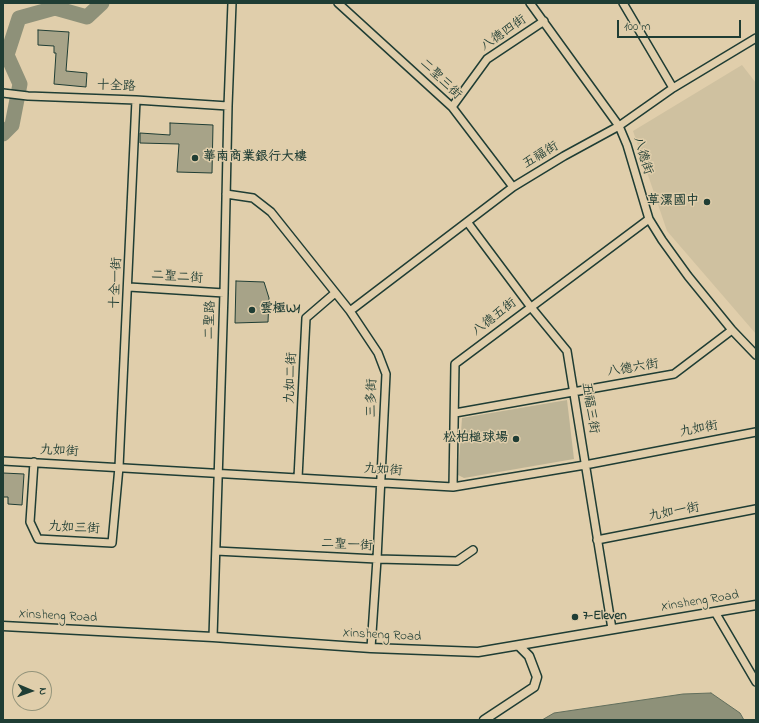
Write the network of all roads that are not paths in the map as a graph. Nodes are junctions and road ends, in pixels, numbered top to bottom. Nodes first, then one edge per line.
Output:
1 (232, 3) edge
2 (338, 3) edge
3 (530, 3) edge
4 (623, 3) edge
5 (544, 21) junction
6 (756, 38) edge
7 (673, 88) junction
8 (4, 93) edge
9 (136, 100) junction
10 (228, 106) junction
11 (452, 107) junction
12 (619, 126) junction
13 (513, 187) junction
14 (226, 194) junction
15 (649, 218) junction
16 (468, 223) junction
17 (129, 287) junction
18 (224, 293) junction
19 (335, 293) junction
20 (530, 306) junction
21 (350, 311) junction
22 (732, 330) junction
23 (756, 355) edge
24 (575, 391) junction
25 (454, 414) junction
26 (756, 432) edge
27 (3, 461) edge
28 (34, 462) junction
29 (585, 465) junction
30 (119, 467) junction
31 (218, 472) junction
32 (298, 478) junction
33 (381, 483) junction
34 (454, 487) junction
35 (756, 509) edge
36 (597, 540) junction
37 (472, 550) dead end
38 (216, 551) junction
39 (378, 560) junction
40 (756, 605) edge
41 (715, 612) junction
42 (3, 626) edge
43 (612, 629) junction
44 (212, 637) junction
45 (519, 646) junction
46 (371, 648) junction
47 (756, 682) edge
48 (484, 720) edge

1 - 10 street, 二聖路
2 - 11 street, 二聖三街
3 - 5 street, 八德街
4 - 7 street
5 - 11 street, 八德四街
5 - 12 street, 八德街
6 - 7 street, 五福街
7 - 12 street, 五福街
8 - 9 street, 十全路
9 - 10 street, 十全路
9 - 17 street, 十全一街
10 - 14 street, 二聖路
11 - 13 street, 二聖三街
12 - 13 street, 五福街
12 - 15 street, 八德街
13 - 16 street, 五福街
14 - 18 street, 二聖路
14 - 19 street, 三多街
15 - 20 street, 八德五街
15 - 22 street, 八德街
16 - 20 street, 五福三街
16 - 21 street, 五福街
17 - 18 street, 二聖二街
17 - 30 street, 十全一街
18 - 31 street, 二聖路
19 - 21 street, 三多街
19 - 32 street, 九如二街
20 - 24 street, 五福三街
20 - 25 street, 八德五街
21 - 33 street, 三多街
22 - 23 street, 八德街
22 - 24 street, 八德六街
24 - 25 street, 八德六街
24 - 29 street, 五福三街
25 - 34 street, 八德五街
26 - 29 street, 九如街
27 - 28 street, 九如街
28 - 30 street, 九如街
28 - 30 street, 九如三街
29 - 34 street, 九如街
29 - 36 street, 五福三街
30 - 31 street, 九如街
31 - 32 street, 九如街
31 - 38 street, 二聖路
32 - 33 street, 九如街
33 - 34 street, 九如街
33 - 39 street, 三多街
35 - 36 street, 九如一街
36 - 43 street, 五福三街
37 - 39 street, 二聖一街
38 - 39 street, 二聖一街
38 - 44 street, 二聖路
39 - 46 street, 三多街
40 - 41 street, Xinsheng Road
41 - 43 street, Xinsheng Road
41 - 47 street
42 - 44 street, Xinsheng Road
43 - 45 street, Xinsheng Road
44 - 46 street, Xinsheng Road
45 - 46 street, Xinsheng Road
45 - 48 street

